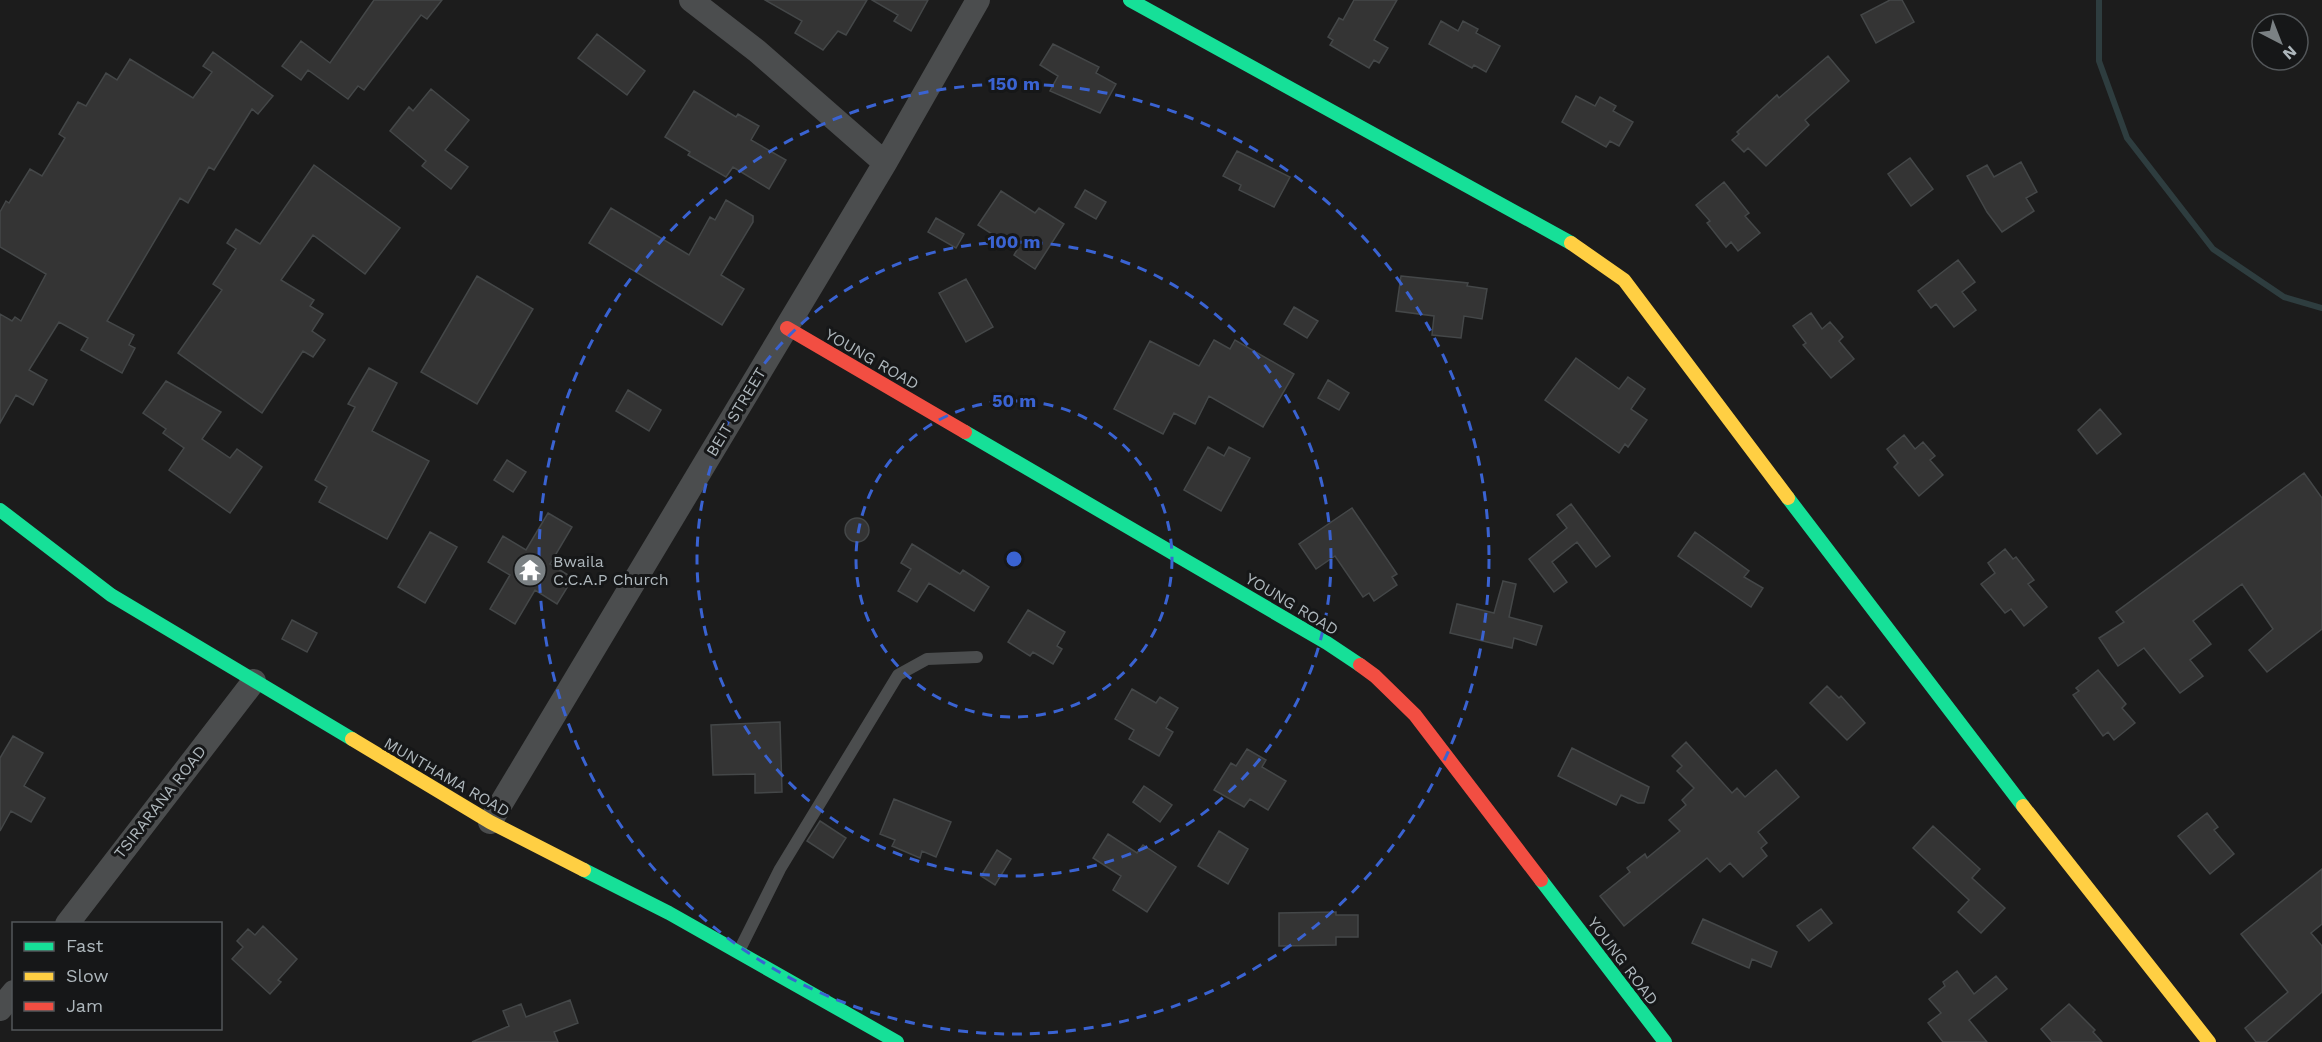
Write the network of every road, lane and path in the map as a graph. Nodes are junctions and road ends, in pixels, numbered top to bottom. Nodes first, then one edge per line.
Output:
1 (691, 0) edge
2 (978, 0) edge
3 (1130, 0) edge
4 (885, 163) junction
5 (786, 328) junction
6 (0, 510) edge
7 (977, 657) dead end
8 (254, 681) junction
9 (490, 822) junction
10 (69, 922) edge
11 (739, 952) junction
12 (12, 994) edge
13 (0, 1009) edge
14 (897, 1042) edge
15 (1665, 1042) edge
16 (2209, 1042) edge

1 - 4 street
2 - 4 street, BEIT STREET
3 - 16 street
4 - 5 street, BEIT STREET
5 - 9 street, BEIT STREET
5 - 15 street, YOUNG ROAD
6 - 8 street, MUNTHAMA ROAD
7 - 11 lane
8 - 9 street, MUNTHAMA ROAD
8 - 10 street, TSIRARANA ROAD
9 - 11 street, MUNTHAMA ROAD
11 - 14 street, MUNTHAMA ROAD
12 - 13 street

